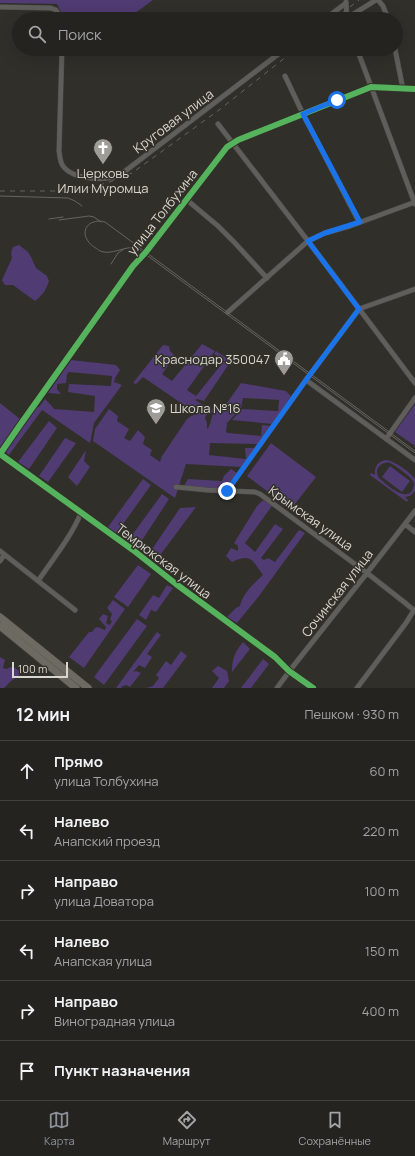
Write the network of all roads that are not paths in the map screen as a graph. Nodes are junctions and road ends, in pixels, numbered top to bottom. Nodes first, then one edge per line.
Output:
1 (377, 0) edge
2 (346, 1) edge
3 (0, 7) edge
4 (57, 12) edge
5 (333, 12) edge
6 (347, 12) edge
7 (358, 12) edge
8 (386, 12) edge
9 (62, 56) edge
10 (277, 56) edge
11 (360, 56) edge
12 (396, 56) edge
13 (285, 76) dead end
14 (371, 87) junction
15 (403, 89) junction
16 (415, 90) edge
17 (303, 114) junction
18 (218, 124) dead end
19 (233, 143) junction
20 (187, 200) junction
21 (415, 203) edge
22 (360, 222) junction
23 (308, 241) junction
24 (267, 278) junction
25 (415, 289) edge
26 (359, 309) junction
27 (228, 312) dead end
28 (306, 380) junction
29 (415, 383) edge
30 (415, 398) edge
31 (386, 439) junction
32 (1, 456) edge
33 (415, 460) edge
34 (176, 487) dead end
35 (227, 491) junction
36 (415, 511) edge
37 (81, 513) junction
38 (405, 524) junction
39 (415, 532) edge
40 (0, 551) edge
41 (4, 555) junction
42 (0, 561) edge
43 (367, 573) junction
44 (38, 581) junction
45 (75, 610) dead end
46 (414, 611) edge
47 (0, 617) edge
48 (0, 626) edge
49 (289, 671) junction
50 (76, 688) edge
51 (88, 688) edge
52 (277, 688) edge
53 (313, 688) edge
54 (357, 688) edge

1 - 7 street
1 - 8 street
2 - 5 street
2 - 6 street
3 - 4 street
9 - 10 street, Круговая улица
11 - 14 street
12 - 15 street
13 - 17 street
14 - 15 street, улица Толбухина
14 - 17 street, улица Толбухина
14 - 21 street
15 - 16 street, улица Толбухина
17 - 19 street, улица Толбухина
17 - 22 street
18 - 19 street
19 - 20 street, улица Толбухина
19 - 23 street
20 - 24 street
20 - 32 street, улица Толбухина
21 - 22 street
22 - 23 street
23 - 24 street
23 - 26 street
24 - 27 street
25 - 26 street
26 - 28 street
26 - 29 street
28 - 31 street
28 - 35 street
30 - 31 street
31 - 33 street
32 - 37 street, Темрюкская улица
34 - 35 street, Крымская улица
35 - 43 street, Крымская улица
36 - 38 street, Сочинская улица
37 - 44 street
37 - 49 street, Темрюкская улица
38 - 39 street
38 - 43 street, Сочинская улица
40 - 41 street
41 - 42 street
41 - 44 street
43 - 46 street, Крымская улица
43 - 49 street, Сочинская улица
44 - 45 street
46 - 54 street
47 - 51 highway
48 - 50 highway
49 - 52 street, Сочинская улица
49 - 53 street, Темрюкская улица

